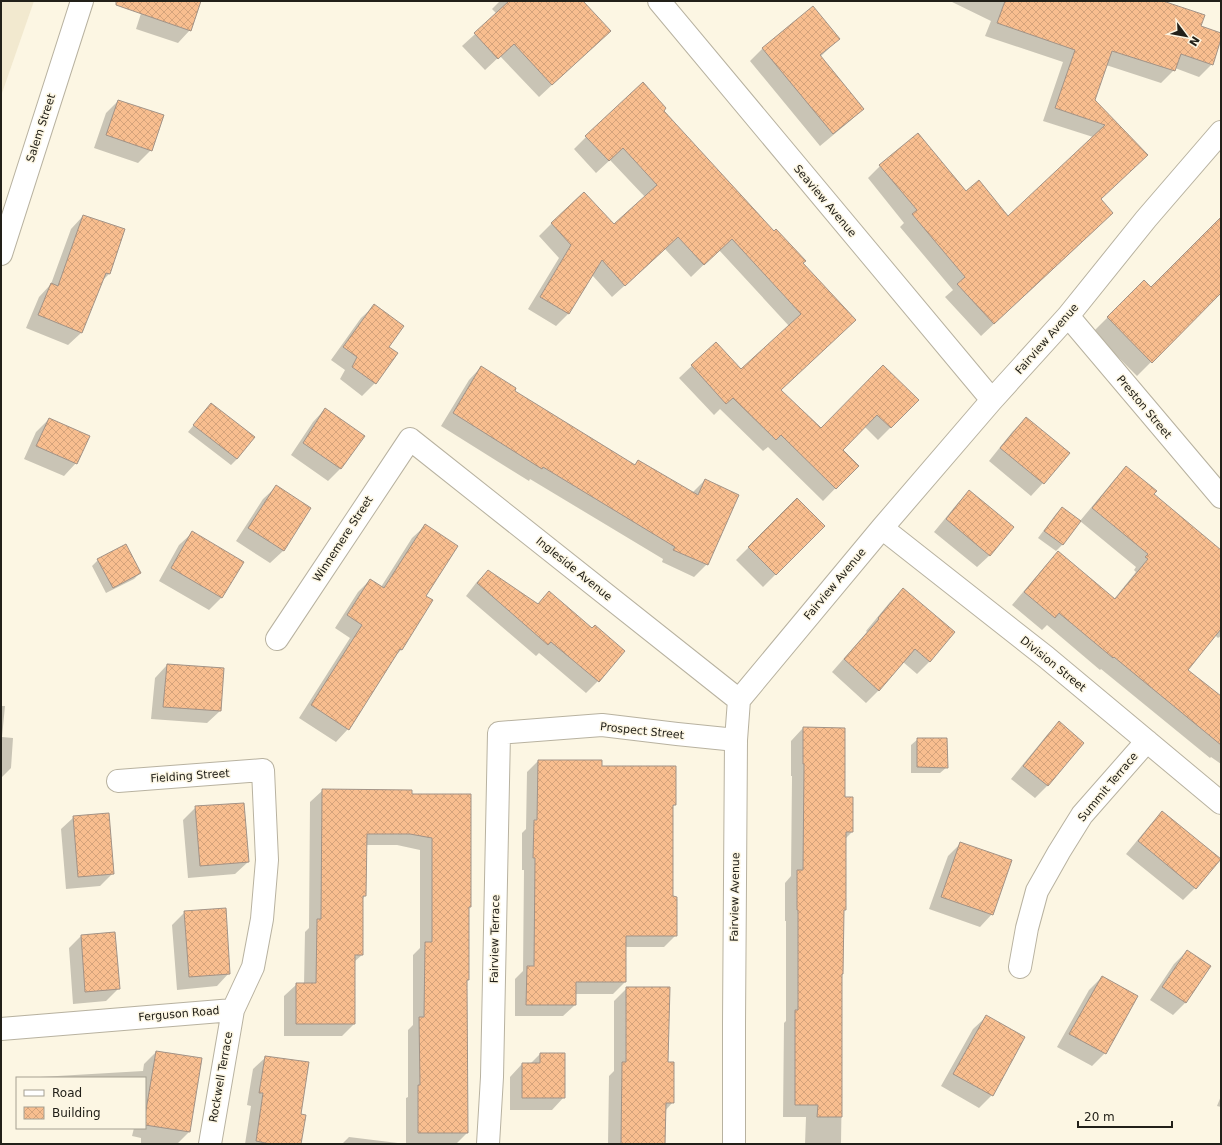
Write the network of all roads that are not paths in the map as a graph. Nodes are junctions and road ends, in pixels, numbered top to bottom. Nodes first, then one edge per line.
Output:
1 (82, 1) edge
2 (659, 1) edge
3 (1221, 132) edge
4 (1, 254) edge
5 (1068, 316) junction
6 (992, 400) junction
7 (410, 439) joint
8 (1221, 497) edge
9 (882, 528) junction
10 (277, 639) dead end
11 (739, 700) junction
12 (499, 733) joint
13 (736, 740) junction
14 (1147, 741) junction
15 (263, 770) joint
16 (118, 781) dead end
17 (1221, 803) edge
18 (1020, 967) dead end
19 (233, 1010) junction
20 (1, 1029) edge
21 (210, 1144) edge
22 (488, 1144) edge
23 (734, 1144) edge

1 - 4 street, Salem Street
2 - 6 street, Seaview Avenue
3 - 5 street, Fairview Avenue
5 - 6 street, Fairview Avenue
5 - 8 street, Preston Street
6 - 9 street, Fairview Avenue
7 - 10 street, Winnemere Street
7 - 11 street, Ingleside Avenue
9 - 11 street, Fairview Avenue
9 - 14 street, Division Street
11 - 13 street, Fairview Avenue
12 - 13 street, Prospect Street
12 - 22 street, Fairview Terrace
13 - 23 street, Fairview Avenue
14 - 17 street, Division Street
14 - 18 street, Summit Terrace
15 - 16 street, Fielding Street
15 - 19 street, Ferguson Road
19 - 20 street, Ferguson Road
19 - 21 street, Rockwell Terrace

